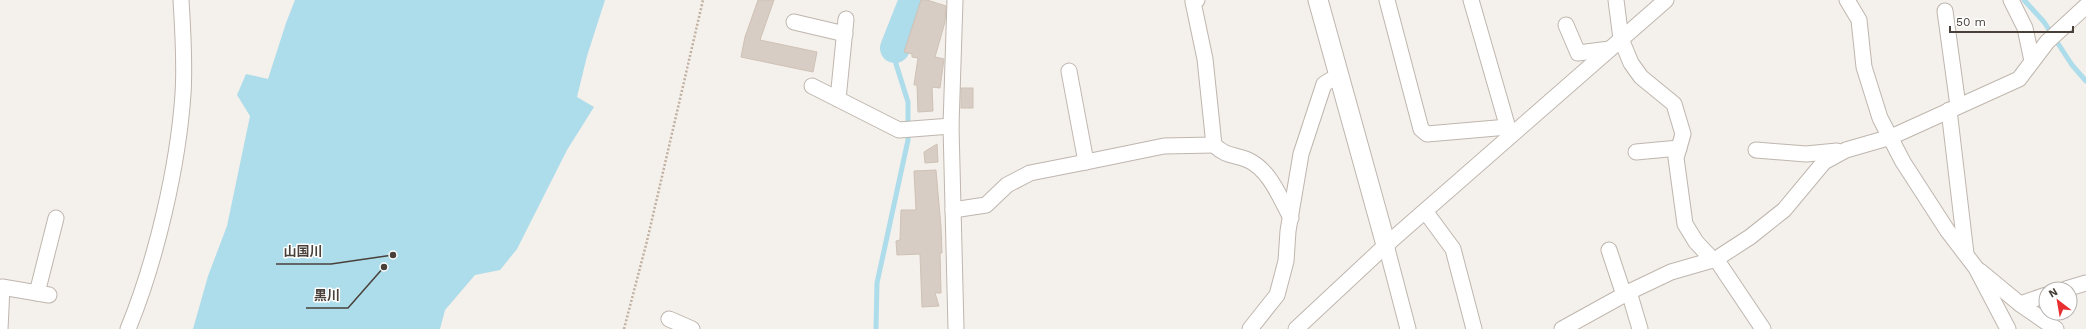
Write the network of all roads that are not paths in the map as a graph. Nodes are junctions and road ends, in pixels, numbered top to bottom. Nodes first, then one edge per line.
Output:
1 (181, 0) edge
2 (955, 0) edge
3 (1318, 0) edge
4 (1387, 0) edge
5 (1471, 0) edge
6 (1616, 0) edge
7 (1666, 0) edge
8 (1847, 0) edge
9 (2011, 0) edge
10 (1195, 1) edge
11 (2086, 6) edge
12 (1945, 11) dead end
13 (794, 22) dead end
14 (1566, 25) dead end
15 (1621, 39) junction
16 (1610, 49) junction
17 (2032, 60) junction
18 (1069, 71) dead end
19 (1339, 75) junction
20 (812, 86) dead end
21 (838, 99) junction
22 (1954, 108) junction
23 (951, 126) junction
24 (1509, 132) junction
25 (1891, 137) junction
26 (1214, 145) junction
27 (1678, 148) junction
28 (1756, 150) dead end
29 (1846, 150) junction
30 (1636, 152) dead end
31 (1086, 162) junction
32 (953, 210) junction
33 (1425, 211) junction
34 (56, 218) dead end
35 (1291, 218) junction
36 (1386, 245) junction
37 (1609, 250) dead end
38 (1966, 255) junction
39 (1714, 259) junction
40 (1976, 268) junction
41 (1626, 294) junction
42 (2038, 298) edge
43 (2020, 304) junction
44 (669, 319) dead end
45 (0, 329) edge
46 (128, 329) edge
47 (692, 329) edge
48 (956, 329) edge
49 (1250, 329) edge
50 (1296, 329) edge
51 (1408, 329) edge
52 (1474, 329) edge
53 (1562, 329) edge
54 (1640, 329) edge
55 (1763, 329) edge
56 (2008, 329) edge
57 (2056, 329) edge

1 - 46 street
2 - 23 street
3 - 19 street
4 - 24 street
5 - 24 street
6 - 15 street
7 - 15 street
8 - 25 street
9 - 17 street
10 - 26 street
11 - 17 street
12 - 22 street
13 - 21 street
14 - 16 street
15 - 16 street
15 - 27 street
16 - 24 street
17 - 22 street
18 - 31 street
19 - 35 street
19 - 36 street
20 - 21 street
21 - 23 street
22 - 25 street
22 - 38 street
23 - 32 street
24 - 33 street
25 - 29 street
25 - 38 street
26 - 31 street
26 - 35 street
27 - 30 street
27 - 39 street
28 - 29 street
29 - 39 street
31 - 32 street
32 - 48 street
33 - 36 street
33 - 52 street
34 - 45 street
35 - 49 street
36 - 50 street
36 - 51 street
37 - 41 street
38 - 40 street
39 - 41 street
39 - 55 street
40 - 43 street
40 - 56 street
41 - 53 street
41 - 54 street
42 - 43 street
43 - 57 street
44 - 47 street

